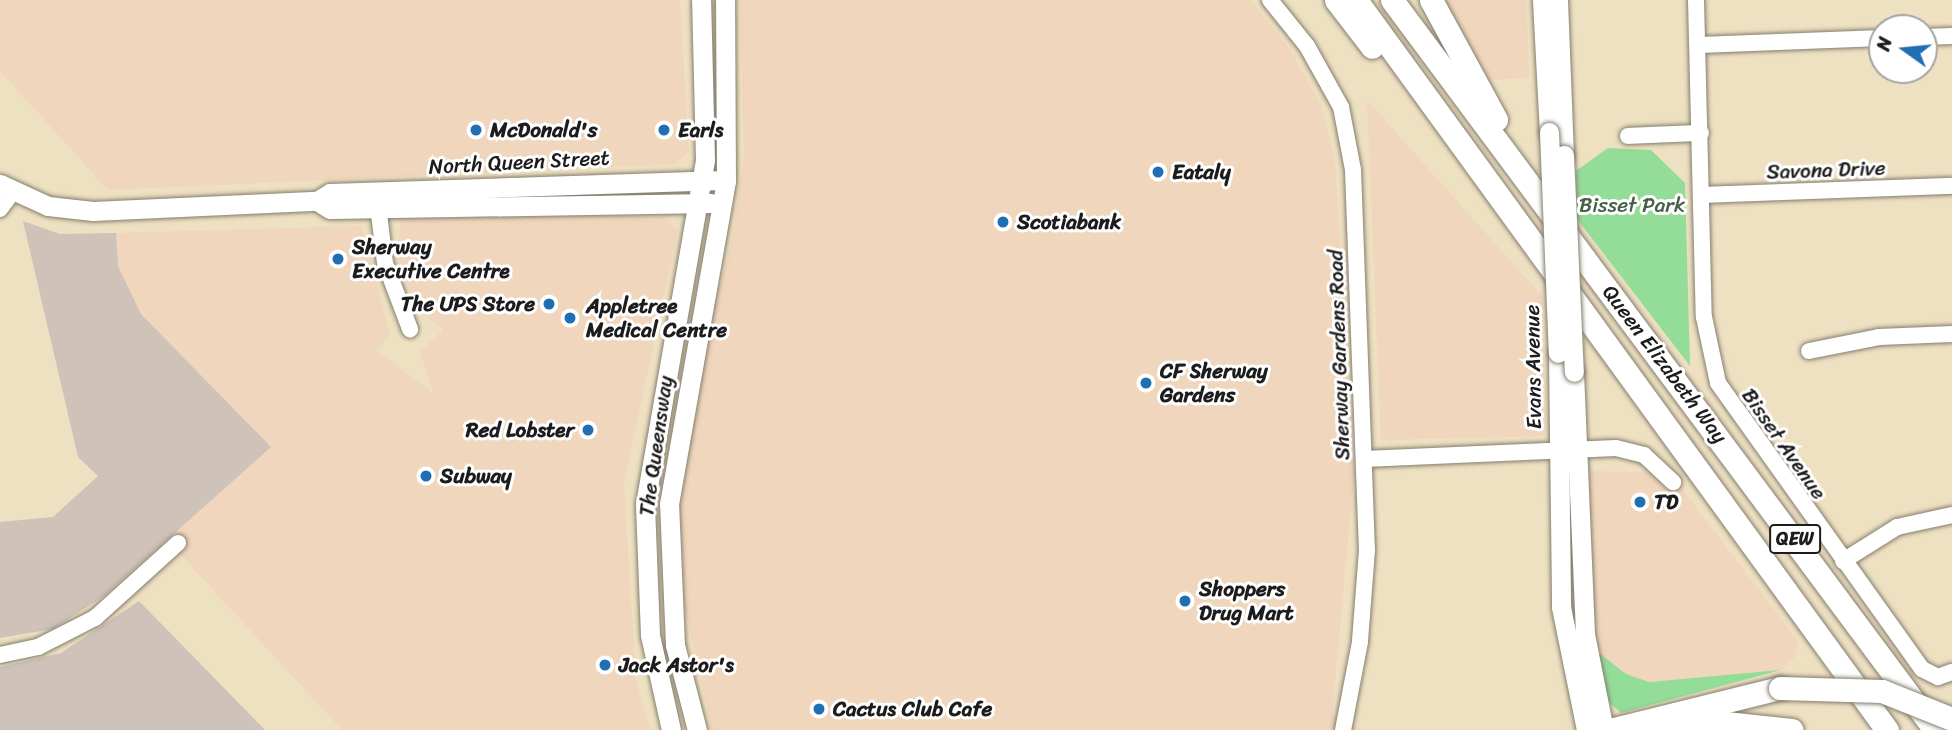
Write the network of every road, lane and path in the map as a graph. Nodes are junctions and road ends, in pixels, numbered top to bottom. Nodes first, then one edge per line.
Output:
1 (701, 0) edge
2 (725, 0) edge
3 (1270, 0) edge
4 (1336, 0) edge
5 (1356, 0) edge
6 (1392, 0) edge
7 (1430, 0) edge
8 (1542, 0) edge
9 (1558, 0) edge
10 (1696, 0) edge
11 (1868, 39) edge
12 (1699, 45) junction
13 (1701, 133) junction
14 (1628, 136) dead end
15 (701, 180) junction
16 (726, 181) junction
17 (1533, 186) junction
18 (1952, 186) edge
19 (6, 188) edge
20 (1702, 195) junction
21 (377, 200) junction
22 (723, 203) junction
23 (699, 204) junction
24 (0, 209) edge
25 (1539, 244) junction
26 (410, 329) dead end
27 (1952, 334) edge
28 (1809, 351) dead end
29 (663, 385) junction
30 (679, 419) junction
31 (1566, 450) junction
32 (1364, 459) junction
33 (1673, 482) dead end
34 (1952, 515) edge
35 (177, 543) dead end
36 (1843, 561) junction
37 (0, 655) edge
38 (1952, 672) edge
39 (1952, 719) edge
40 (671, 730) edge
41 (697, 730) edge
42 (1343, 730) edge
43 (1586, 730) edge
44 (1604, 730) edge
45 (1610, 730) edge
46 (1672, 730) edge
47 (1792, 730) edge
48 (1888, 730) edge
49 (1935, 730) edge

1 - 15 main road, The Queensway
2 - 16 main road, The Queensway
3 - 32 street, Sherway Gardens Road
4 - 25 highway
5 - 25 highway, Queen Elizabeth Way / QEW
6 - 17 highway, Queen Elizabeth Way
7 - 17 highway
8 - 31 main road, Evans Avenue, bridge
9 - 31 main road, Evans Avenue, bridge
10 - 12 street, Bisset Avenue
11 - 12 street
12 - 13 street, Bisset Avenue
13 - 14 street
13 - 20 street, Bisset Avenue
15 - 16 main road, North Queen Street
15 - 21 main road, North Queen Street
15 - 23 main road, The Queensway
16 - 22 main road, The Queensway
17 - 49 highway, Queen Elizabeth Way / QEW
18 - 20 street, Savona Drive
19 - 21 main road, North Queen Street
19 - 24 street
20 - 36 street, Bisset Avenue
21 - 23 main road, North Queen Street
21 - 26 street
22 - 23 main road, North Queen Street
22 - 30 main road, The Queensway
23 - 29 main road, The Queensway
25 - 48 highway, Queen Elizabeth Way / QEW
27 - 28 street
29 - 30 main road
29 - 40 main road, The Queensway
30 - 41 main road, The Queensway
31 - 32 street
31 - 33 street
31 - 43 main road, Evans Avenue
31 - 44 main road, Evans Avenue
32 - 42 street, Sherway Gardens Road
34 - 36 street
35 - 37 street
36 - 38 street, Bisset Avenue
39 - 45 highway, bridge
46 - 47 highway

